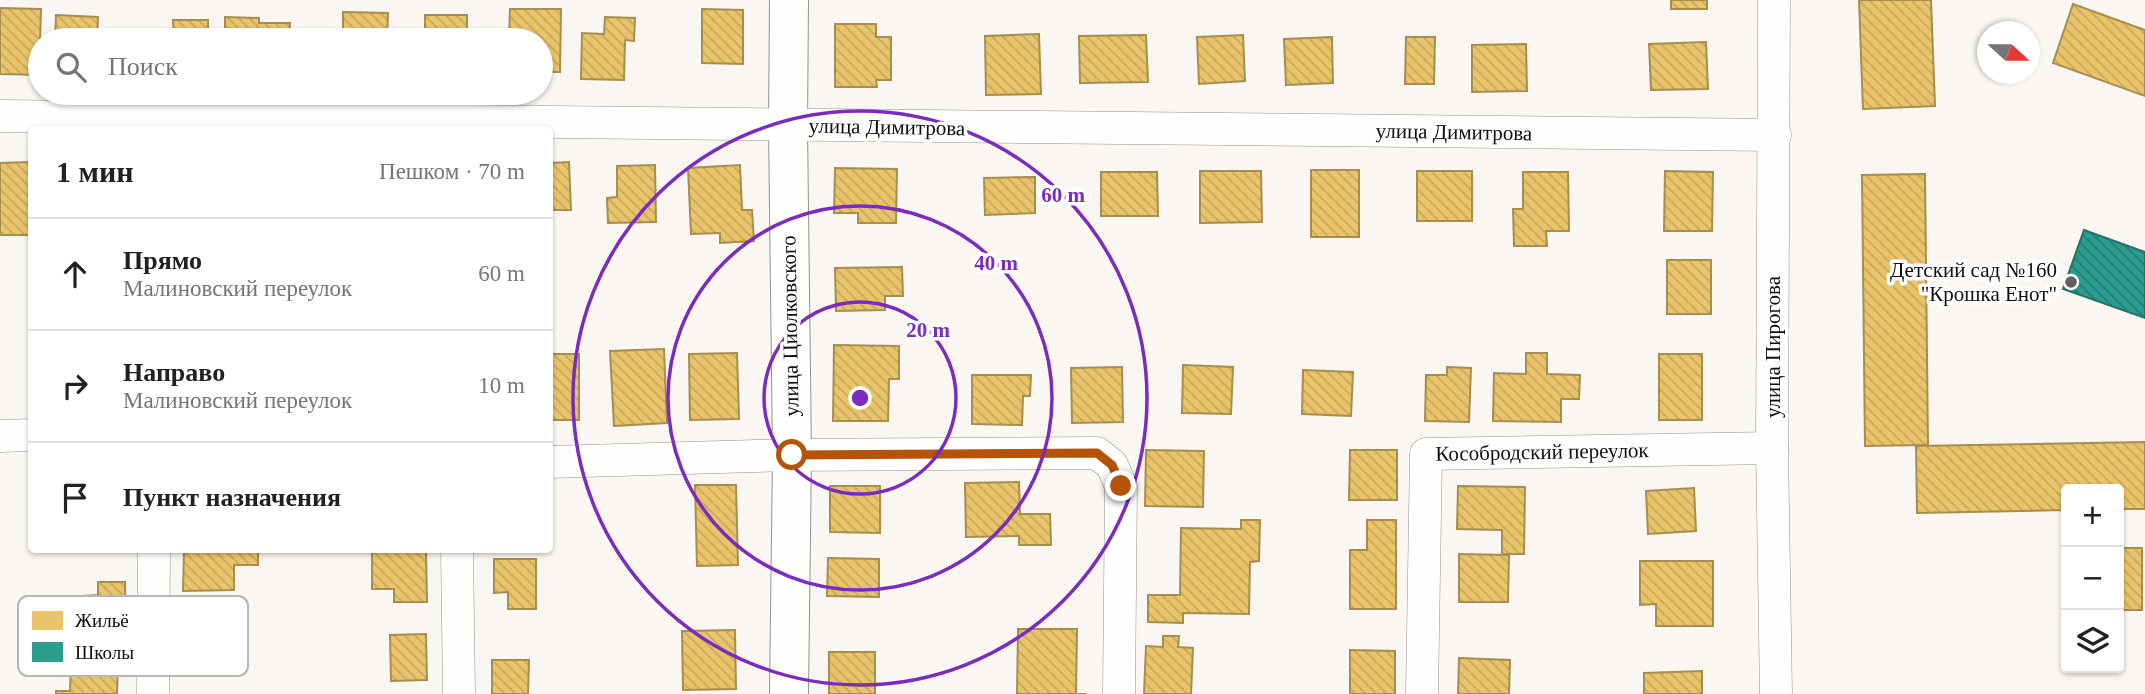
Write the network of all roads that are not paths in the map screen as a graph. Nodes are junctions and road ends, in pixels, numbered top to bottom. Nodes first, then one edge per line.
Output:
1 (789, 0) edge
2 (1774, 0) edge
3 (0, 116) edge
4 (788, 126) junction
5 (1775, 135) junction
6 (28, 435) edge
7 (0, 436) edge
8 (1773, 448) junction
9 (792, 455) junction
10 (553, 461) edge
11 (154, 553) edge
12 (457, 553) edge
13 (154, 596) edge
14 (153, 676) edge
15 (153, 694) edge
16 (459, 694) edge
17 (789, 694) edge
18 (1119, 694) edge
19 (1422, 694) edge
20 (1776, 694) edge

1 - 4 street, улица Циолковского
2 - 5 street, улица Пирогова
3 - 4 street, улица Димитрова
4 - 5 street, улица Димитрова
4 - 9 street, улица Циолковского
5 - 8 street, улица Пирогова
6 - 7 street
8 - 19 street, Кособродский переулок
8 - 20 street, улица Пирогова
9 - 10 street
9 - 17 street, улица Циолковского
9 - 18 street
11 - 13 street
12 - 16 street
14 - 15 street

